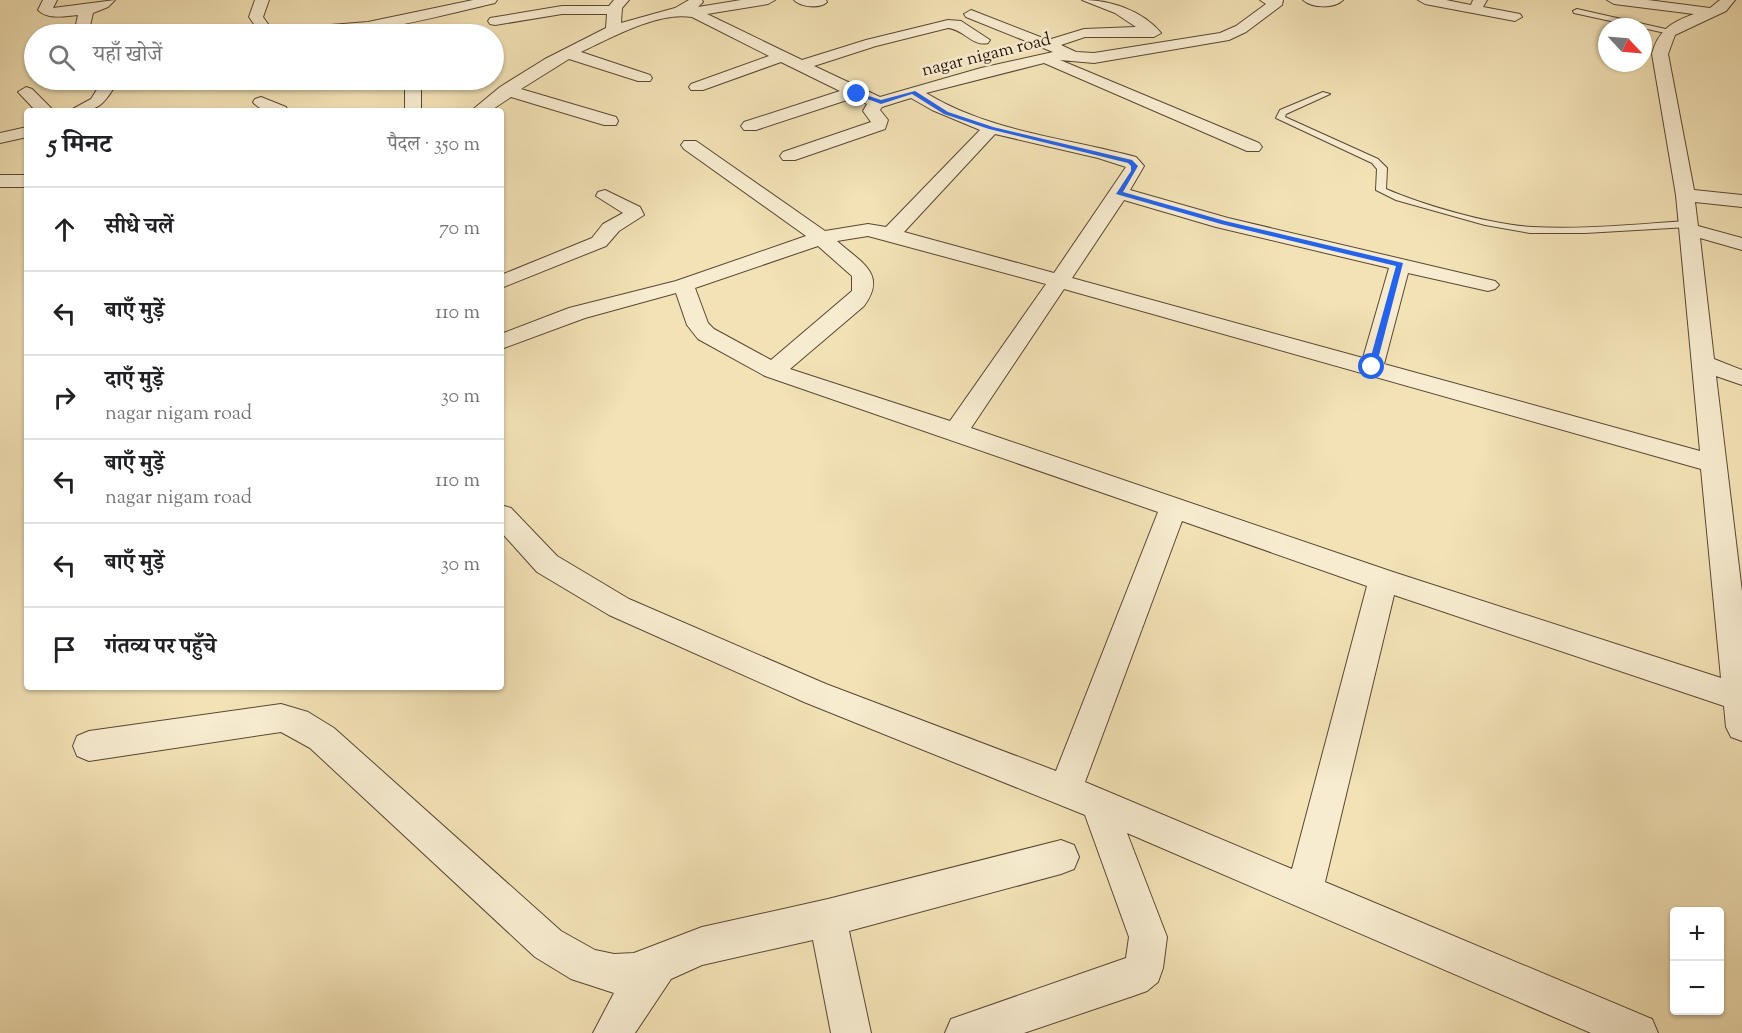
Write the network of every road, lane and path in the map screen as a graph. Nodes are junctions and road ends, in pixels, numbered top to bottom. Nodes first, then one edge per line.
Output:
1 (72, 0) edge
2 (108, 0) edge
3 (262, 0) edge
4 (490, 0) edge
5 (506, 0) edge
6 (768, 0) edge
7 (801, 0) edge
8 (1089, 0) edge
9 (1310, 0) edge
10 (1336, 0) edge
11 (1425, 0) edge
12 (1614, 0) edge
13 (1728, 0) edge
14 (50, 1) edge
15 (1276, 1) edge
16 (820, 2) dead end
17 (618, 5) edge
18 (1478, 5) edge
19 (691, 8) edge
20 (87, 9) junction
21 (1577, 11) dead end
22 (1710, 12) junction
23 (971, 14) dead end
24 (1515, 17) dead end
25 (510, 19) junction
26 (495, 21) dead end
27 (83, 24) edge
28 (261, 24) edge
29 (395, 24) edge
30 (613, 30) junction
31 (1151, 31) junction
32 (1670, 32) junction
33 (983, 40) dead end
34 (1172, 46) junction
35 (567, 53) junction
36 (781, 57) junction
37 (1047, 60) junction
38 (1070, 62) junction
39 (799, 66) junction
40 (644, 78) dead end
41 (697, 87) dead end
42 (105, 90) edge
43 (413, 90) edge
44 (506, 90) junction
45 (26, 92) dead end
46 (854, 92) junction
47 (971, 92) dead end
48 (1326, 94) dead end
49 (920, 97) junction
50 (261, 102) dead end
51 (876, 102) junction
52 (43, 108) edge
53 (83, 108) edge
54 (274, 108) edge
55 (413, 108) edge
56 (483, 108) edge
57 (610, 121) dead end
58 (750, 126) dead end
59 (991, 128) junction
60 (24, 133) edge
61 (0, 138) edge
62 (690, 145) dead end
63 (1253, 147) dead end
64 (789, 156) dead end
65 (0, 181) edge
66 (24, 181) edge
67 (1119, 193) junction
68 (1685, 195) junction
69 (605, 196) dead end
70 (1742, 201) edge
71 (891, 234) junction
72 (1689, 234) junction
73 (821, 238) junction
74 (1742, 244) edge
75 (1742, 263) edge
76 (1400, 265) junction
77 (1057, 280) junction
78 (504, 281) edge
79 (683, 285) junction
80 (1488, 285) dead end
81 (504, 341) edge
82 (1703, 363) junction
83 (1372, 367) junction
84 (773, 371) junction
85 (1742, 378) edge
86 (956, 432) junction
87 (1715, 464) junction
88 (1174, 506) junction
89 (504, 518) edge
90 (1383, 580) junction
91 (1737, 623) edge
92 (1740, 698) junction
93 (1742, 727) edge
94 (88, 746) dead end
95 (1065, 790) junction
96 (1099, 805) junction
97 (1061, 856) dead end
98 (1304, 892) junction
99 (828, 918) junction
100 (657, 966) junction
101 (613, 1033) edge
102 (851, 1033) edge
103 (965, 1033) edge
104 (1638, 1033) edge

1 - 14 street
2 - 20 street
3 - 28 street
4 - 29 street
5 - 25 street
6 - 19 street
7 - 16 street
8 - 31 street
9 - 10 street
11 - 18 street
12 - 22 street
13 - 22 street
14 - 20 street
15 - 34 street, nagar nigam road
17 - 25 street
17 - 30 street
18 - 24 street
19 - 30 street
19 - 36 street
20 - 27 street
21 - 32 lane
22 - 32 street
23 - 37 street
25 - 26 street
30 - 35 street
31 - 34 street
31 - 37 street, nagar nigam road
32 - 68 street
33 - 39 street
34 - 38 street, nagar nigam road
35 - 40 street
35 - 44 street
36 - 39 street
36 - 41 street
37 - 38 street
37 - 49 street, nagar nigam road
38 - 63 street
39 - 46 street
42 - 53 street
43 - 55 street
44 - 56 street
44 - 57 street
45 - 52 street
46 - 51 street
46 - 58 street
47 - 49 street
48 - 72 lane
49 - 51 street
49 - 59 street, nagar nigam road
50 - 54 street
51 - 64 street
59 - 67 street, nagar nigam road
59 - 71 street
60 - 61 street
62 - 73 street
65 - 66 street
67 - 76 street
67 - 77 street
68 - 70 street
68 - 72 street
69 - 78 street
71 - 73 street
71 - 77 street
72 - 74 street
72 - 75 street
72 - 82 street
73 - 79 street
73 - 84 street
76 - 80 street
76 - 83 street
77 - 83 street
77 - 86 street
79 - 81 street
79 - 84 street
82 - 85 street
82 - 87 street
83 - 87 street
84 - 86 street
86 - 88 street
87 - 91 street
88 - 90 street
88 - 95 street
89 - 95 street
90 - 92 street
90 - 98 street
91 - 92 street
92 - 93 street
94 - 100 street
95 - 96 street
96 - 98 street
96 - 103 street
97 - 99 street
98 - 104 street
99 - 100 street
99 - 102 street
100 - 101 street

